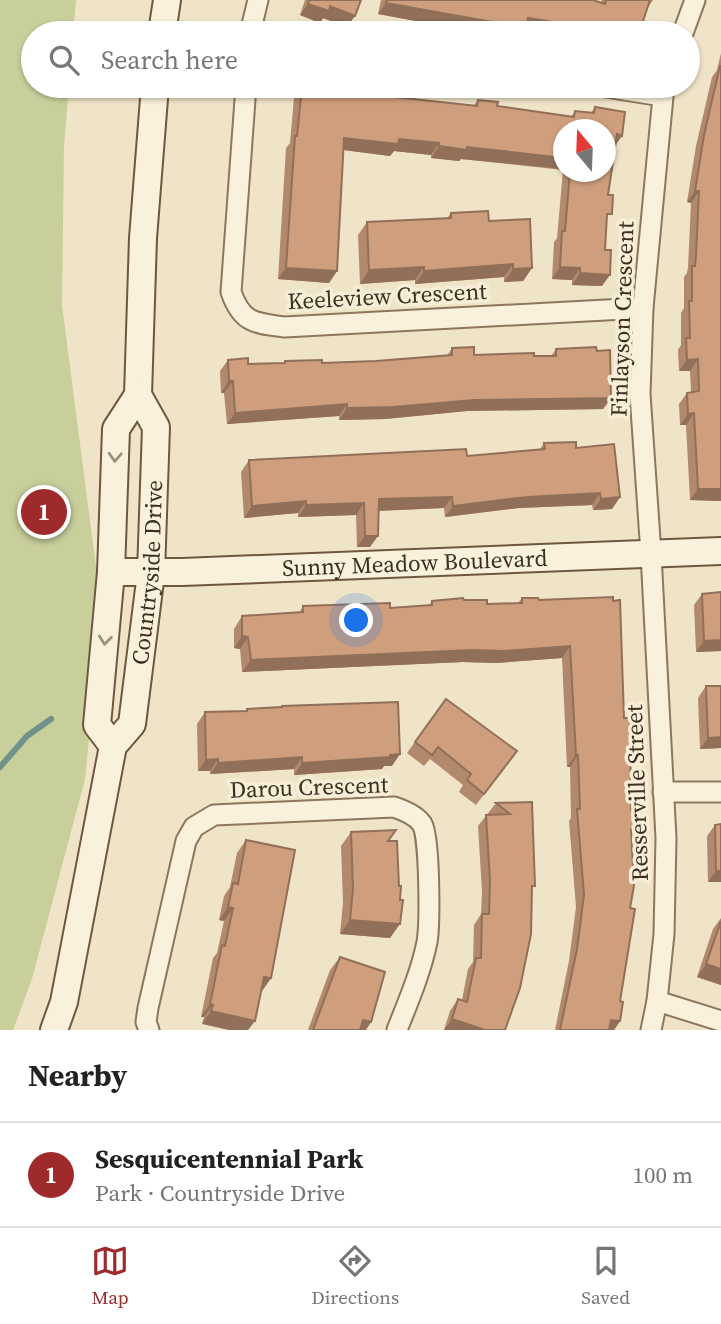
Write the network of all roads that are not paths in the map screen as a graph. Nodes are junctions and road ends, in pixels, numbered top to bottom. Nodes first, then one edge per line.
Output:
1 (167, 0) edge
2 (258, 0) edge
3 (695, 0) edge
4 (164, 21) edge
5 (253, 21) edge
6 (687, 21) edge
7 (154, 98) edge
8 (245, 98) edge
9 (662, 98) edge
10 (643, 308) junction
11 (138, 395) junction
12 (721, 551) edge
13 (651, 554) junction
14 (111, 572) junction
15 (151, 573) junction
16 (113, 746) junction
17 (663, 792) junction
18 (721, 792) edge
19 (657, 1001) junction
20 (721, 1021) edge
21 (54, 1030) edge
22 (149, 1030) edge
23 (397, 1030) edge
24 (651, 1030) edge

1 - 4 main road
2 - 5 street
3 - 6 street
7 - 11 main road
8 - 10 street, Keeleview Crescent
9 - 10 street, Finlayson Crescent
10 - 13 street, Finlayson Crescent
11 -> 14 main road, Countryside Drive
11 - 15 main road, Countryside Drive
12 - 13 main road, Sunny Meadow Boulevard
13 - 15 main road, Sunny Meadow Boulevard
13 - 17 street, Resserville Street
14 - 15 main road, Sunny Meadow Boulevard
14 -> 16 main road, Countryside Drive
15 - 16 main road, Countryside Drive
16 - 21 main road, Countryside Drive
17 - 18 street
17 - 19 street, Resserville Street
19 - 20 street
19 - 24 street, Resserville Street
22 - 23 street, Darou Crescent

